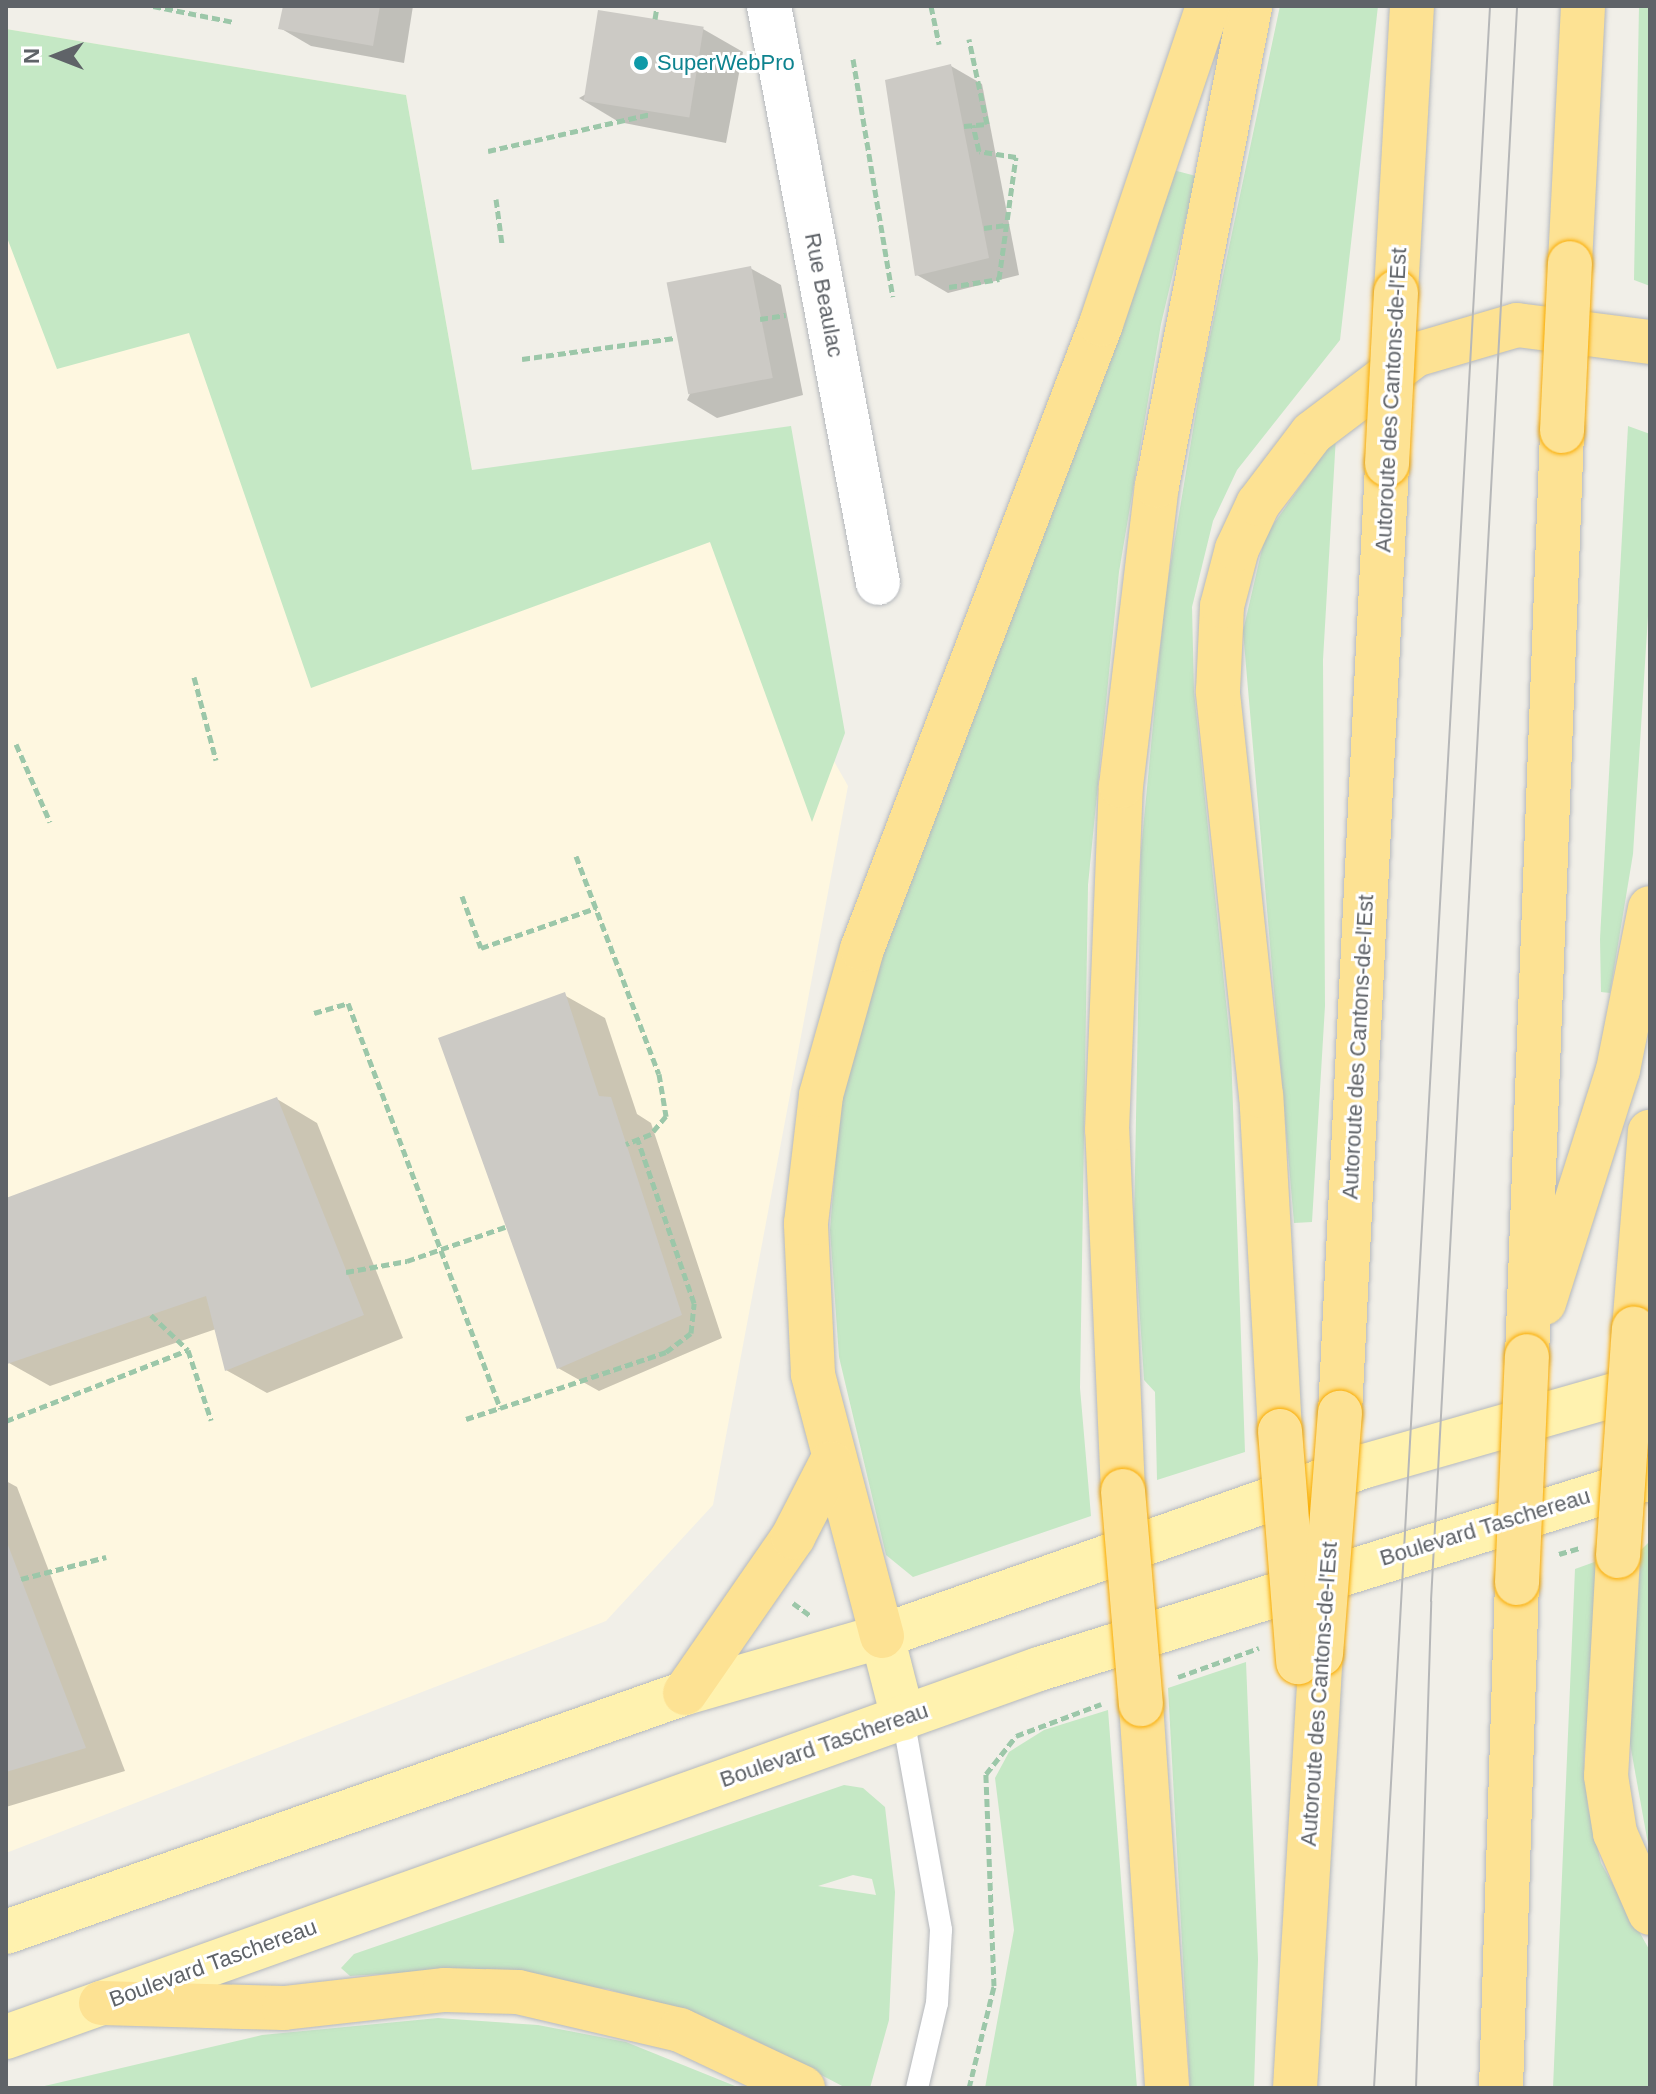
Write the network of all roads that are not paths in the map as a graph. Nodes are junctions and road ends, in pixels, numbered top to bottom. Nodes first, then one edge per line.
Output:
1 (769, 6) edge
2 (1208, 6) edge
3 (1250, 6) edge
4 (1412, 6) edge
5 (1583, 6) edge
6 (1650, 342) edge
7 (878, 583) dead end
8 (1650, 908) edge
9 (1650, 1132) edge
10 (1527, 1356) junction
11 (1650, 1385) edge
12 (831, 1463) junction
13 (1650, 1478) edge
14 (882, 1636) junction
15 (1309, 1658) junction
16 (685, 1693) junction
17 (903, 1718) junction
18 (1650, 1913) edge
19 (6, 1932) edge
20 (101, 2003) junction
21 (6, 2037) edge
22 (803, 2088) edge
23 (917, 2088) edge
24 (1167, 2088) edge
25 (1295, 2088) edge
26 (1501, 2088) edge

1 - 7 street, Rue Beaulac
2 - 12 highway
3 - 24 highway, bridge
4 - 15 highway, Autoroute des Cantons-de-l'Est, bridge
5 - 10 highway, bridge
6 - 15 highway, bridge
8 - 10 highway
9 - 18 highway, bridge
10 - 26 highway, bridge
11 - 14 main road
12 - 14 highway
12 - 16 highway
13 - 17 main road, Boulevard Taschereau
14 - 16 main road
14 - 17 main road
15 - 25 highway, Autoroute des Cantons-de-l'Est
16 - 19 main road
17 - 20 main road, Boulevard Taschereau
17 - 23 lane
20 - 21 main road, Boulevard Taschereau
20 - 22 highway

